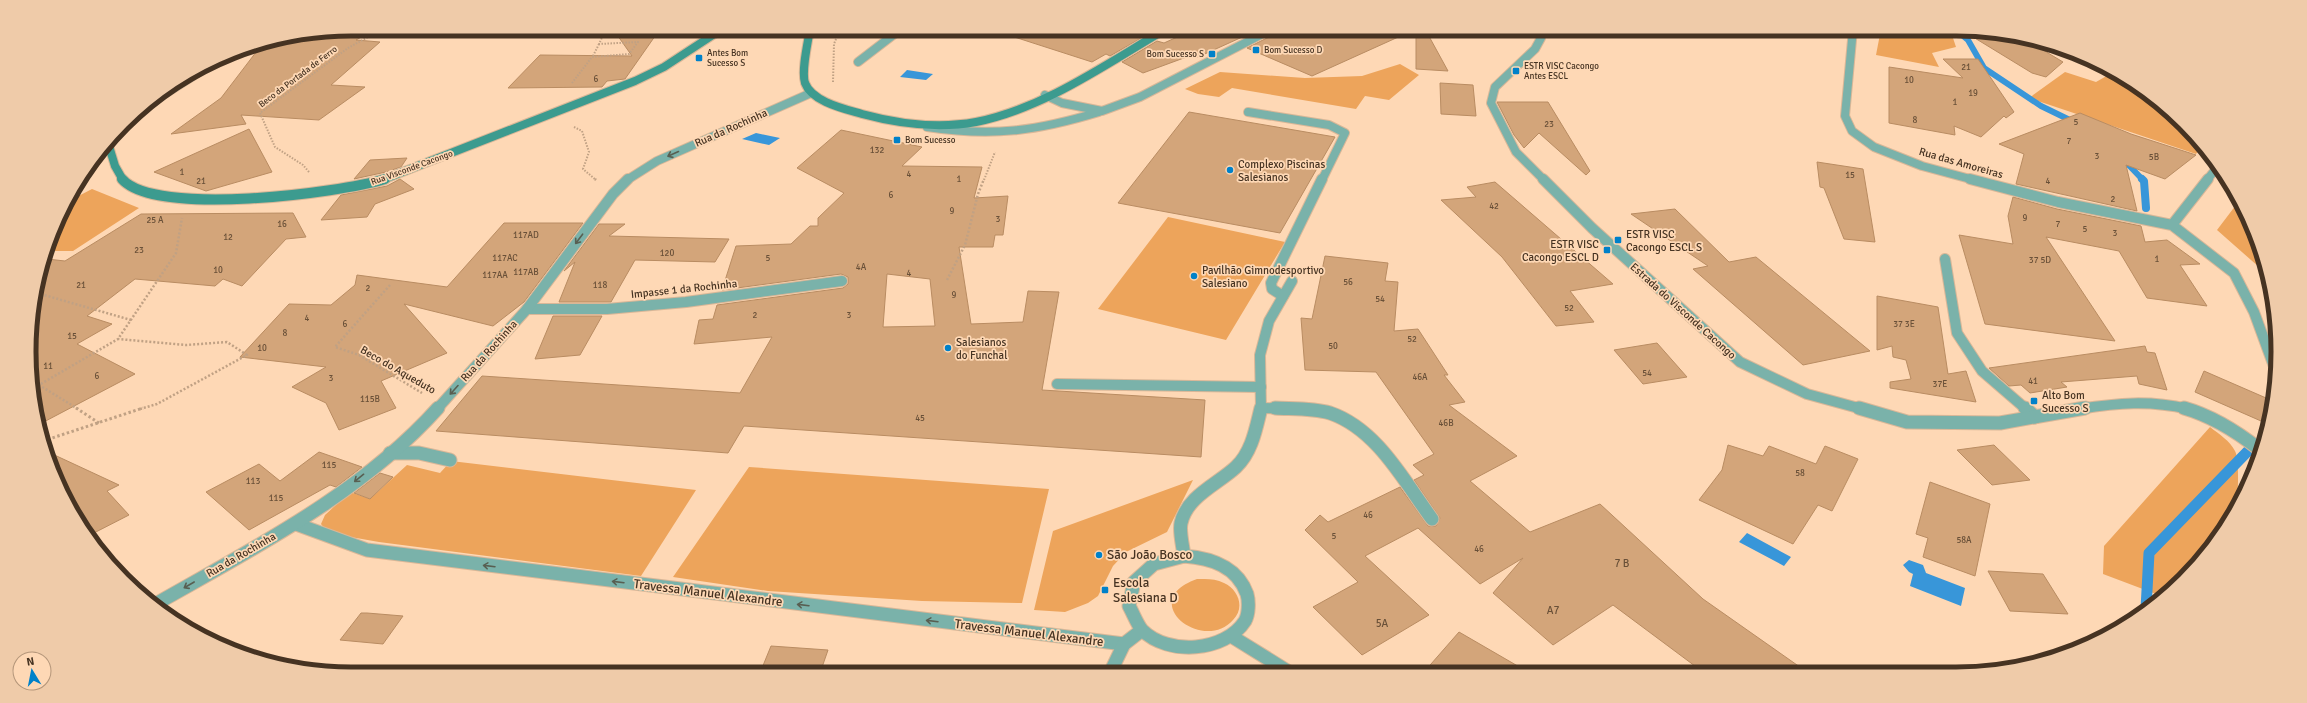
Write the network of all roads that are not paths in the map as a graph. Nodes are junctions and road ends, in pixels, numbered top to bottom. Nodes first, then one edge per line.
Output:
1 (711, 36) edge
2 (809, 36) edge
3 (892, 36) edge
4 (1153, 36) edge
5 (1258, 36) edge
6 (1539, 36) edge
7 (1852, 36) edge
8 (858, 62) dead end
9 (812, 93) junction
10 (1044, 95) junction
11 (1102, 112) junction
12 (1248, 112) dead end
13 (913, 124) junction
14 (109, 149) edge
15 (2214, 171) edge
16 (2172, 225) junction
17 (1945, 259) dead end
18 (842, 281) dead end
19 (1292, 282) dead end
20 (1283, 296) junction
21 (527, 309) junction
22 (2271, 358) edge
23 (1057, 384) dead end
24 (1261, 387) junction
25 (1261, 408) junction
26 (2035, 417) junction
27 (2256, 447) edge
28 (390, 452) junction
29 (450, 460) dead end
30 (1432, 519) dead end
31 (296, 524) junction
32 (1184, 556) junction
33 (159, 602) edge
34 (1142, 630) junction
35 (1231, 636) junction
36 (1124, 644) junction
37 (1113, 667) edge
38 (1281, 667) edge

1 - 14 main road, Rua Visconde Cacongo
2 - 9 main road
3 - 8 street
4 - 10 main road
5 - 11 street
6 - 26 street, Estrada do Visconde Cacongo
7 - 16 street, Rua das Amoreiras
9 - 13 main road
9 -> 21 street, Rua da Rochinha
10 - 11 street
10 - 13 main road
11 - 13 street
12 - 20 street
15 - 16 street
16 - 22 street
17 - 26 street
18 - 21 street, Impasse 1 da Rochinha
19 - 20 street
20 - 24 street
21 -> 28 street, Rua da Rochinha
23 - 24 street
24 - 25 street
25 - 30 street
25 - 32 street
26 - 27 street, Estrada do Visconde Cacongo
28 - 29 street
28 -> 31 street, Rua da Rochinha
31 -> 33 street, Rua da Rochinha
36 -> 31 street, Travessa Manuel Alexandre
32 - 34 street
32 - 35 street
34 - 35 street
34 - 36 street
35 - 38 street
36 - 37 street

